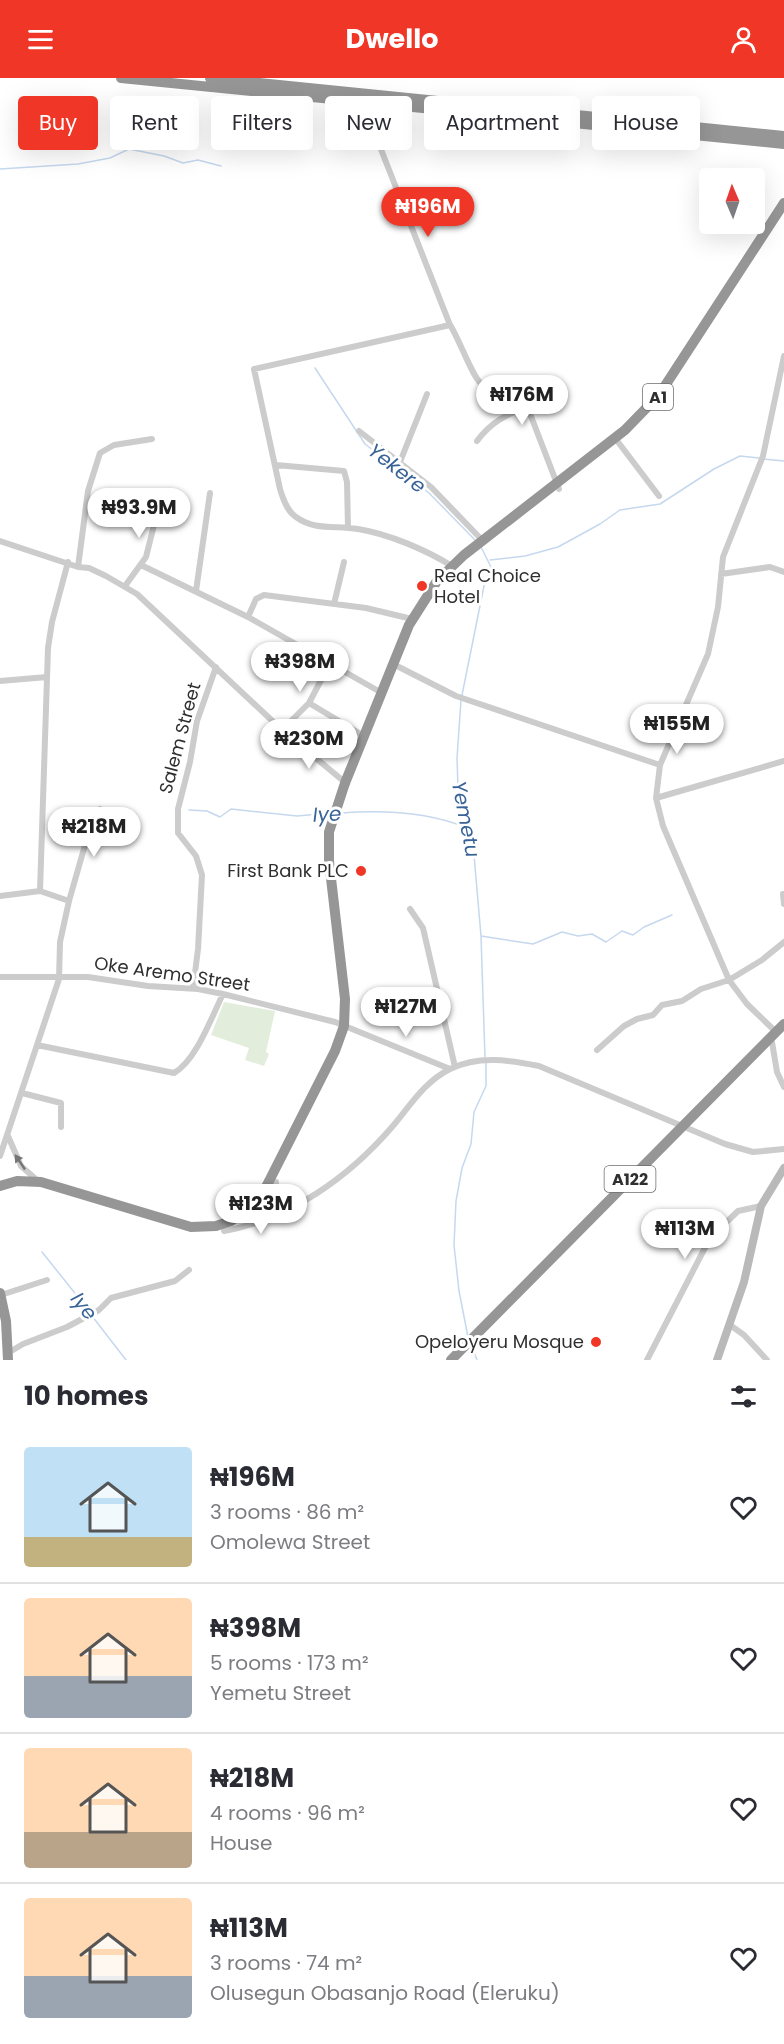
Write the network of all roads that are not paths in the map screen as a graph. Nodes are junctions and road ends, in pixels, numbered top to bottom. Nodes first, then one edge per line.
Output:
1 (121, 78) edge
2 (210, 78) edge
3 (156, 80) edge
4 (325, 97) edge
5 (424, 102) edge
6 (580, 117) edge
7 (580, 120) edge
8 (784, 135) edge
9 (784, 144) edge
10 (381, 150) edge
11 (784, 203) edge
12 (784, 216) edge
13 (450, 325) junction
14 (784, 356) edge
15 (427, 394) dead end
16 (527, 406) junction
17 (359, 431) dead end
18 (152, 439) dead end
19 (618, 440) junction
20 (477, 441) dead end
21 (400, 462) junction
22 (276, 465) junction
23 (558, 486) junction
24 (210, 493) dead end
25 (160, 496) dead end
26 (659, 496) dead end
27 (348, 528) junction
28 (0, 541) edge
29 (480, 545) junction
30 (68, 562) junction
31 (344, 562) dead end
32 (141, 565) junction
33 (452, 566) junction
34 (78, 567) junction
35 (784, 572) edge
36 (721, 574) junction
37 (125, 586) junction
38 (196, 591) junction
39 (334, 603) junction
40 (248, 617) junction
41 (412, 619) junction
42 (330, 663) junction
43 (395, 665) junction
44 (216, 668) junction
45 (47, 677) junction
46 (0, 681) edge
47 (382, 693) junction
48 (309, 703) junction
49 (282, 730) junction
50 (364, 736) junction
51 (784, 761) edge
52 (660, 765) junction
53 (347, 784) junction
54 (656, 798) junction
55 (100, 809) dead end
56 (40, 891) junction
57 (783, 894) edge
58 (0, 896) edge
59 (69, 901) junction
60 (784, 904) edge
61 (410, 909) dead end
62 (784, 942) edge
63 (0, 977) edge
64 (59, 979) junction
65 (729, 980) junction
66 (193, 989) junction
67 (223, 994) junction
68 (347, 1028) junction
69 (779, 1032) edge
70 (37, 1045) junction
71 (597, 1050) dead end
72 (453, 1068) junction
73 (784, 1087) edge
74 (22, 1093) junction
75 (61, 1127) dead end
76 (685, 1127) junction
77 (8, 1136) junction
78 (784, 1149) edge
79 (0, 1156) edge
80 (784, 1168) edge
81 (40, 1182) junction
82 (276, 1182) junction
83 (0, 1186) edge
84 (0, 1195) edge
85 (761, 1206) junction
86 (120, 1209) junction
87 (288, 1209) junction
88 (224, 1231) junction
89 (189, 1270) dead end
90 (47, 1280) dead end
91 (0, 1294) edge
92 (0, 1324) edge
93 (730, 1324) junction
94 (461, 1354) edge
95 (6, 1358) edge
96 (451, 1360) edge
97 (647, 1360) edge
98 (717, 1360) edge
99 (767, 1360) edge

1 - 3 highway
2 - 5 highway
3 - 4 highway
6 - 8 highway
7 - 9 highway
10 - 13 street
11 - 19 highway, A1
12 - 19 highway, A1
13 - 16 street
13 - 22 street
14 - 36 street
15 - 21 street
16 - 20 street
16 - 23 street
17 - 21 street
18 - 34 street
19 - 23 highway, A1
19 - 26 street
21 - 29 street
22 - 27 street
22 - 27 street
23 - 29 highway, A1
24 - 38 street
25 - 32 street
27 - 33 street
28 - 30 street
29 - 33 highway, A1
29 - 43 highway, A1
30 - 34 street
30 - 45 street
31 - 39 street
32 - 37 street
32 - 38 street
33 - 41 highway, A1
34 - 37 street
35 - 36 street
36 - 52 street
37 - 44 street
38 - 40 street
39 - 40 street
39 - 41 street
40 - 42 street
41 - 43 highway, A1
42 - 47 street
42 - 48 street
43 - 47 highway, A1
43 - 52 street
43 - 53 highway, A1
44 - 49 street
44 - 66 street, Salem Street
45 - 46 street
45 - 56 street
47 - 50 highway, A1
48 - 49 street
48 - 50 street
49 - 53 street
50 - 53 highway, A1
51 - 54 street
52 - 54 street
53 - 68 highway, A1
54 - 65 street
55 - 59 street
56 - 58 street
56 - 59 street
57 - 60 street
59 - 64 street
61 - 72 street
62 - 65 street
63 - 64 street, Oke Aremo Street
64 - 66 street, Oke Aremo Street
64 - 70 street
65 - 69 street
65 - 71 street
66 - 67 street, Oke Aremo Street
67 - 68 street, Oke Aremo Street
67 - 70 street
68 - 72 street, Oke Aremo Street
68 - 82 highway, A1
68 - 86 highway, A1
69 - 73 street
69 - 76 highway, A122
70 - 74 street
72 - 76 street
72 - 87 street
74 - 75 street
74 - 77 street
76 - 78 street
76 - 94 highway, A122
77 - 79 street
81 -> 77 street
80 - 85 street
81 - 83 highway, A1
81 - 86 highway, A1
82 - 87 street
82 - 88 highway, A1
84 - 86 highway, A1
85 - 93 street
85 - 97 street
86 - 88 highway, A1
87 - 88 street
89 - 95 street
90 - 91 street
91 - 95 highway
92 - 95 highway
93 - 98 street
93 - 99 street
94 - 96 highway, A122

